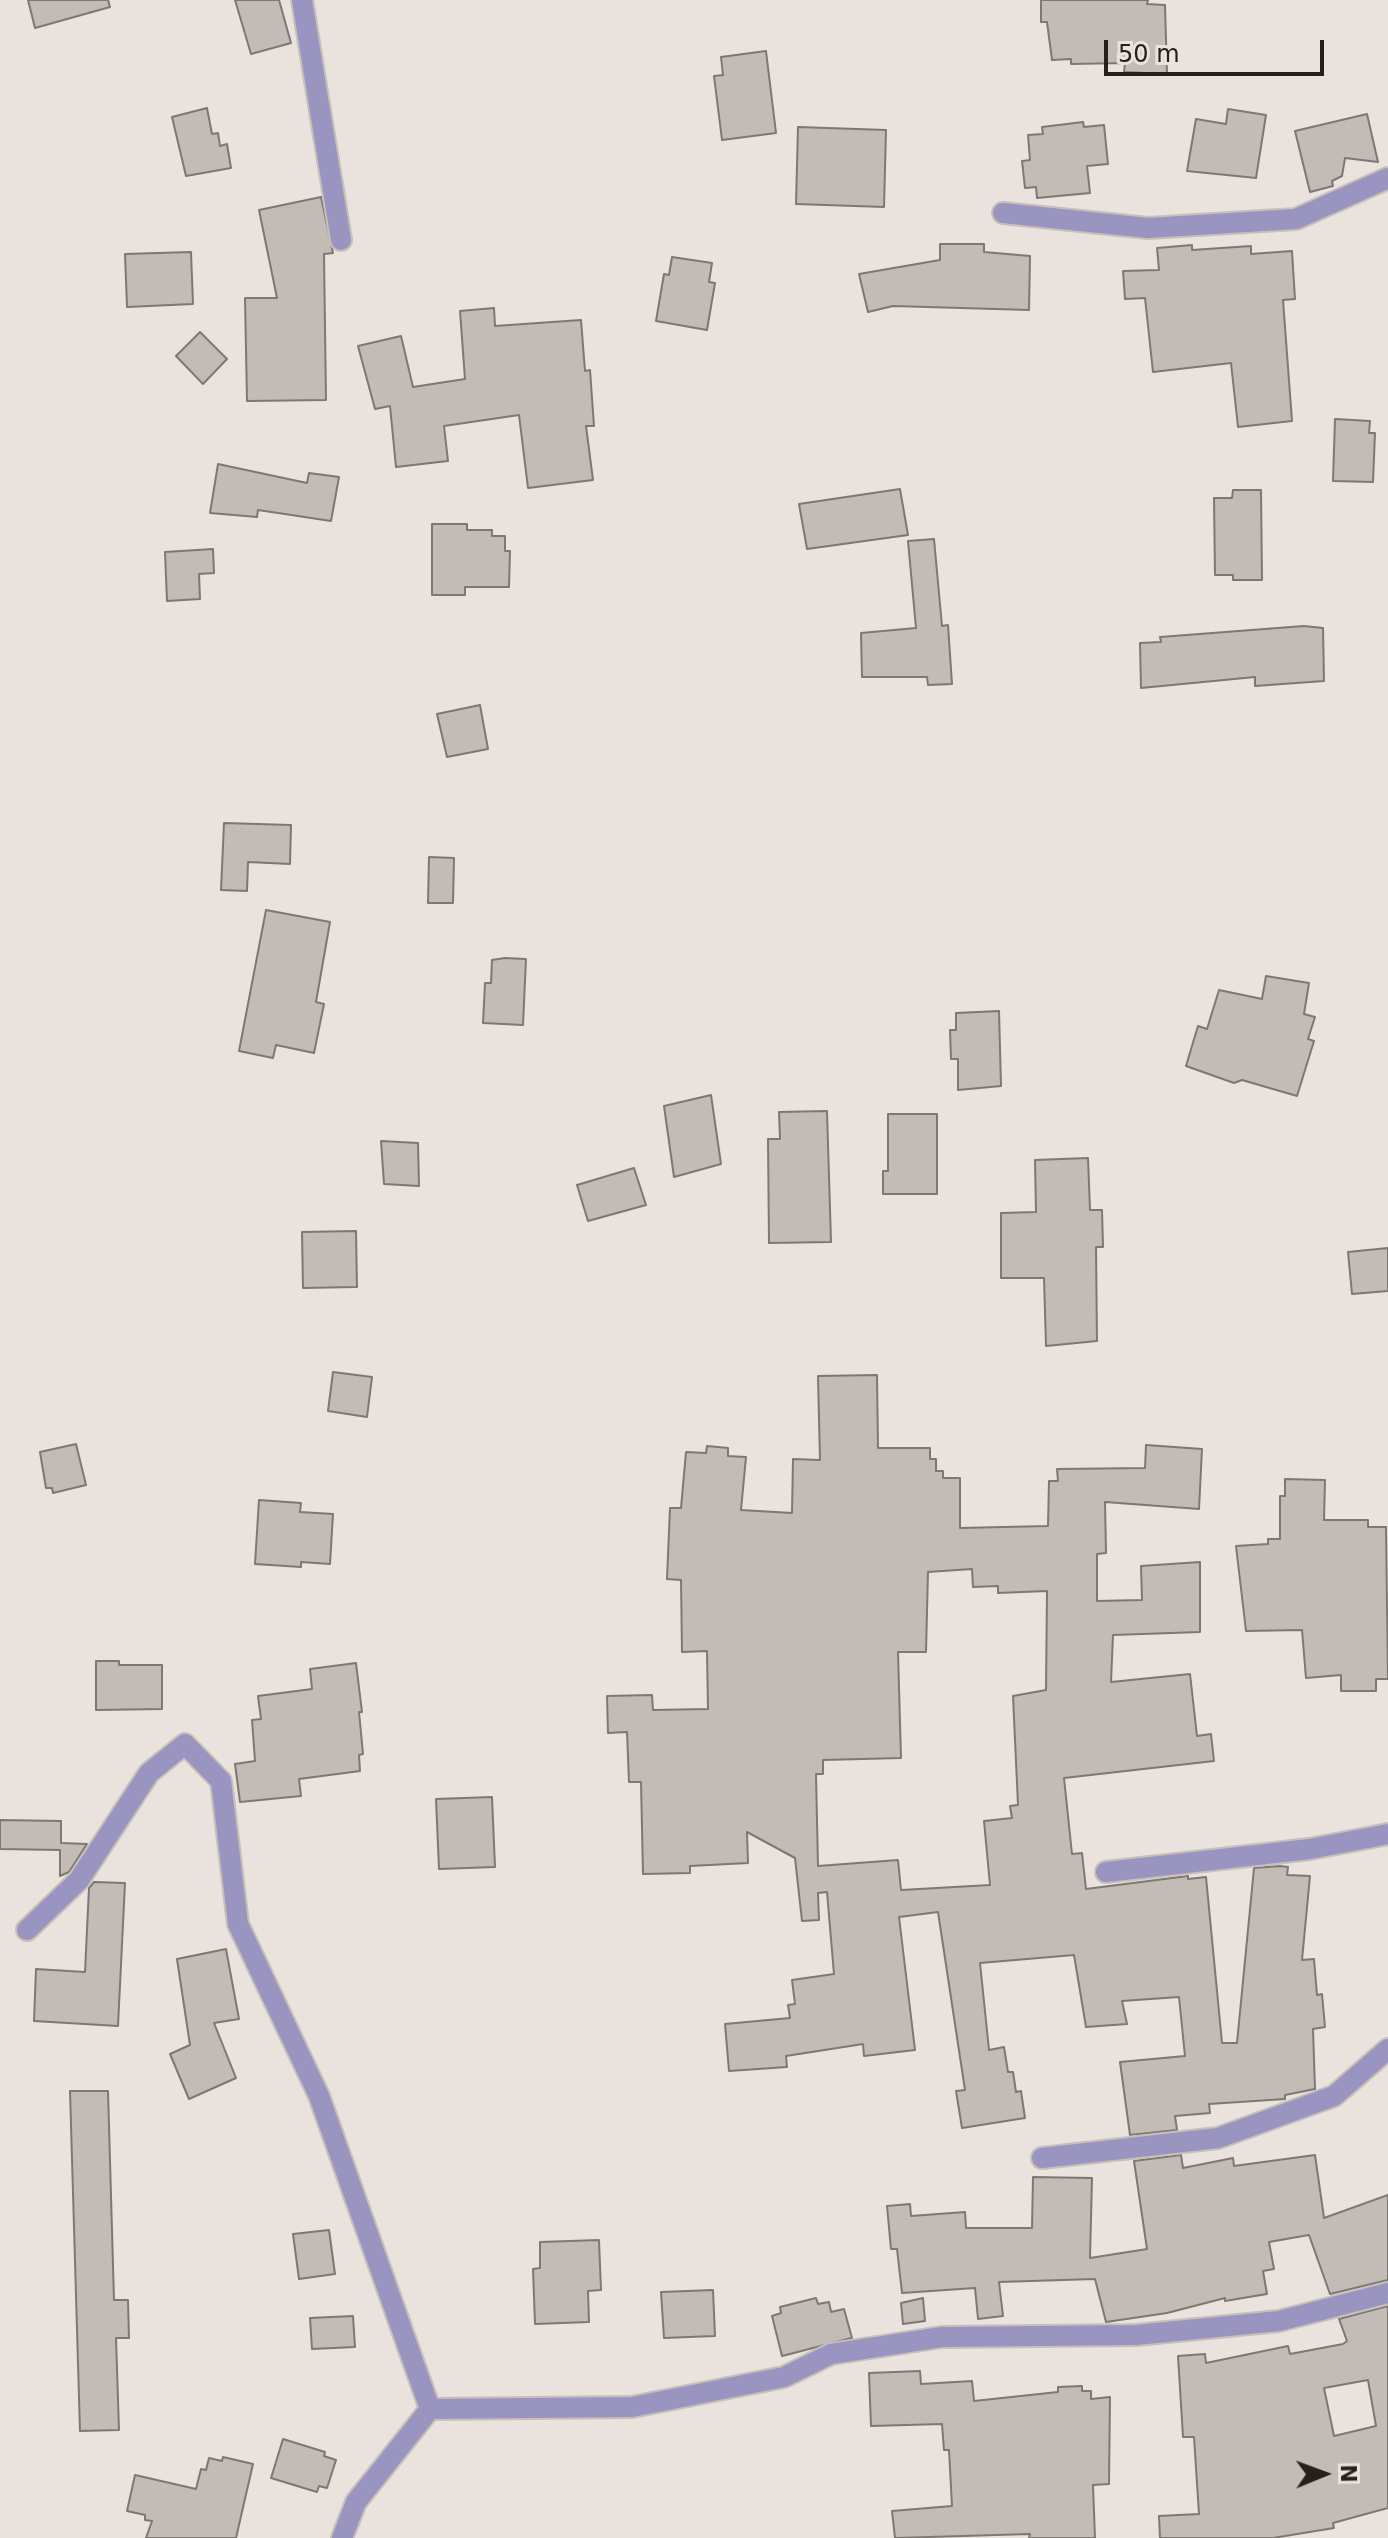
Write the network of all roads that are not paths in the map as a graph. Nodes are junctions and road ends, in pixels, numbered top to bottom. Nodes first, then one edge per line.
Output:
1 (302, 0) edge
2 (1388, 178) edge
3 (1003, 213) dead end
4 (341, 240) dead end
5 (1388, 1834) edge
6 (1106, 1872) dead end
7 (27, 1930) dead end
8 (1388, 2049) edge
9 (1042, 2158) dead end
10 (1388, 2293) edge
11 (430, 2409) junction
12 (342, 2538) edge

1 - 4 street
2 - 3 street
5 - 6 street
7 - 11 street
8 - 9 street
10 - 11 street
11 - 12 street

